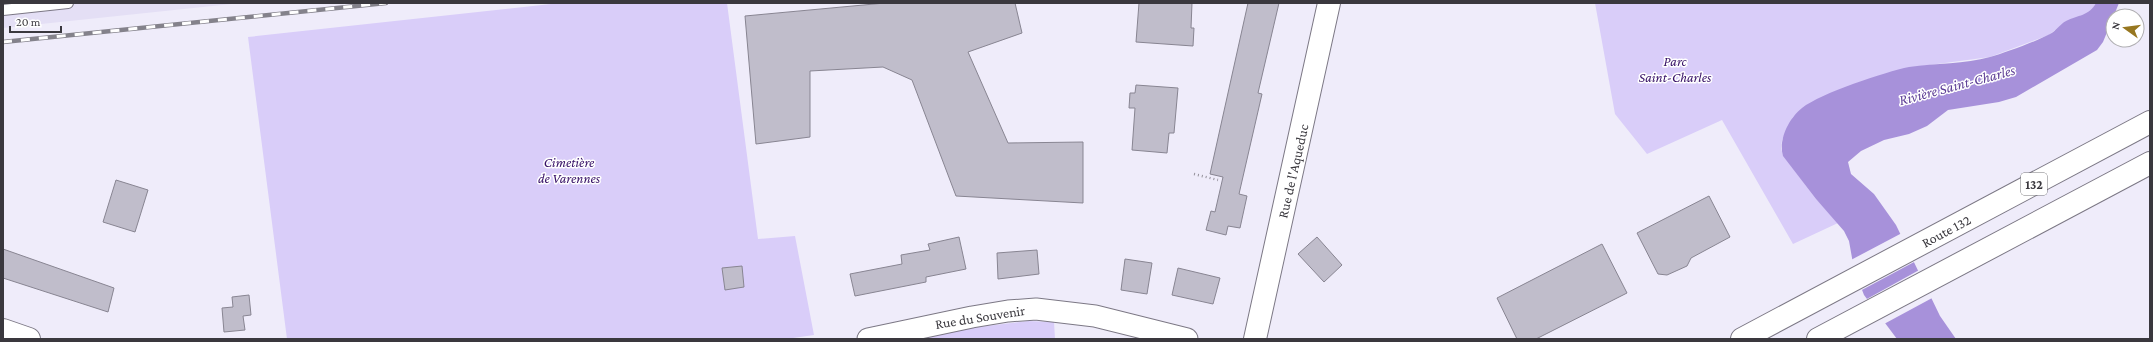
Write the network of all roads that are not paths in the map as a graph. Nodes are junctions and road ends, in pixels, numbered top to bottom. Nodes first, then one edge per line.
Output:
1 (68, 3) edge
2 (1329, 3) edge
3 (3, 10) edge
4 (2150, 122) edge
5 (2150, 163) edge
6 (3, 330) edge
7 (29, 339) edge
8 (868, 339) edge
9 (1187, 339) edge
10 (1256, 339) edge
11 (1742, 339) edge
12 (1818, 339) edge

1 - 3 lane
2 - 10 main road, Rue de l'Aqueduc
4 - 11 main road, Route 132 / 132
5 - 12 main road, 132
6 - 7 main road
8 - 9 street, Rue du Souvenir

